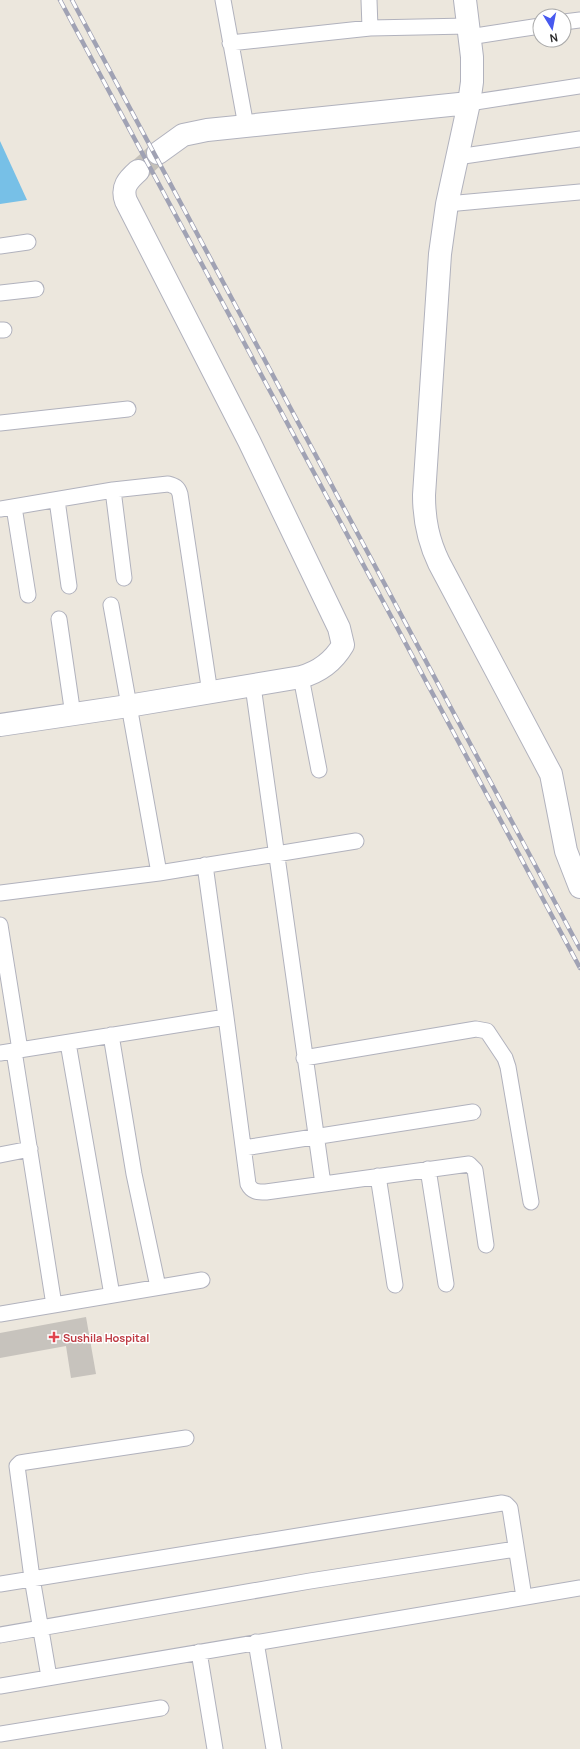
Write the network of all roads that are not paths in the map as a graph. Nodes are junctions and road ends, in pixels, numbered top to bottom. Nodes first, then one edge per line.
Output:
1 (223, 0) edge
2 (369, 0) edge
3 (465, 0) edge
4 (532, 27) edge
5 (370, 28) junction
6 (469, 31) junction
7 (230, 43) junction
8 (580, 86) edge
9 (469, 103) junction
10 (246, 126) junction
11 (580, 139) edge
12 (158, 153) tunnel mouth
13 (457, 157) junction
14 (138, 171) tunnel mouth
15 (580, 192) edge
16 (447, 204) junction
17 (28, 242) dead end
18 (0, 246) edge
19 (36, 288) dead end
20 (0, 293) edge
21 (128, 409) dead end
22 (0, 423) edge
23 (114, 490) junction
24 (57, 500) junction
25 (7, 508) edge
26 (124, 578) dead end
27 (69, 586) dead end
28 (28, 595) dead end
29 (111, 604) dead end
30 (59, 619) dead end
31 (301, 677) junction
32 (253, 686) junction
33 (210, 693) junction
34 (128, 706) junction
35 (73, 714) junction
36 (0, 725) edge
37 (319, 770) dead end
38 (356, 841) dead end
39 (276, 853) junction
40 (205, 866) junction
41 (159, 874) junction
42 (580, 887) edge
43 (0, 893) edge
44 (0, 925) edge
45 (226, 1017) junction
46 (111, 1036) junction
47 (68, 1043) junction
48 (12, 1052) edge
49 (304, 1058) junction
50 (473, 1112) dead end
51 (315, 1136) junction
52 (244, 1148) junction
53 (30, 1149) junction
54 (0, 1155) edge
55 (428, 1169) junction
56 (378, 1176) junction
57 (322, 1184) junction
58 (531, 1202) dead end
59 (486, 1245) dead end
60 (202, 1280) dead end
61 (446, 1284) dead end
62 (395, 1285) dead end
63 (158, 1287) junction
64 (112, 1295) junction
65 (54, 1305) junction
66 (0, 1314) edge
67 (186, 1438) dead end
68 (516, 1549) junction
69 (32, 1578) junction
70 (0, 1584) edge
71 (580, 1588) edge
72 (524, 1597) junction
73 (40, 1628) junction
74 (0, 1635) edge
75 (256, 1642) junction
76 (199, 1652) junction
77 (49, 1677) junction
78 (0, 1686) edge
79 (161, 1708) dead end
80 (0, 1734) edge
81 (215, 1749) edge
82 (274, 1749) edge

1 - 7 street
2 - 5 street
3 - 6 street
4 - 6 street
5 - 6 street
5 - 7 street
6 - 9 street
7 - 10 street
8 - 9 street
9 - 10 street
9 - 13 street
10 - 12 street
11 - 13 street
13 - 16 street
14 - 31 street
15 - 16 street
16 - 42 street
17 - 18 street
19 - 20 street
21 - 22 street
23 - 24 street
23 - 26 street
23 - 33 street
24 - 25 street
24 - 27 street
25 - 28 street
29 - 34 street
30 - 35 street
31 - 32 street
31 - 37 street
32 - 33 street
32 - 39 street
33 - 34 street
34 - 35 street
34 - 41 street
35 - 36 street
38 - 39 street
39 - 40 street
39 - 49 street
40 - 41 street
40 - 45 street
41 - 43 street
44 - 48 street
45 - 46 street
45 - 52 street
46 - 47 street
46 - 63 street
47 - 48 street
47 - 64 street
48 - 53 street
49 - 51 street
49 - 58 street
50 - 51 street
51 - 52 street
51 - 57 street
52 - 57 street
53 - 54 street
53 - 65 street
55 - 56 street
55 - 59 street
55 - 61 street
56 - 57 street
56 - 62 street
60 - 63 street
63 - 64 street
64 - 65 street
65 - 66 street
67 - 69 street
68 - 69 street
68 - 72 street
68 - 73 street
69 - 70 street
69 - 73 street
71 - 72 street
72 - 75 street
73 - 74 street
73 - 77 street
75 - 76 street
75 - 82 street
76 - 77 street
76 - 81 street
77 - 78 street
79 - 80 street

